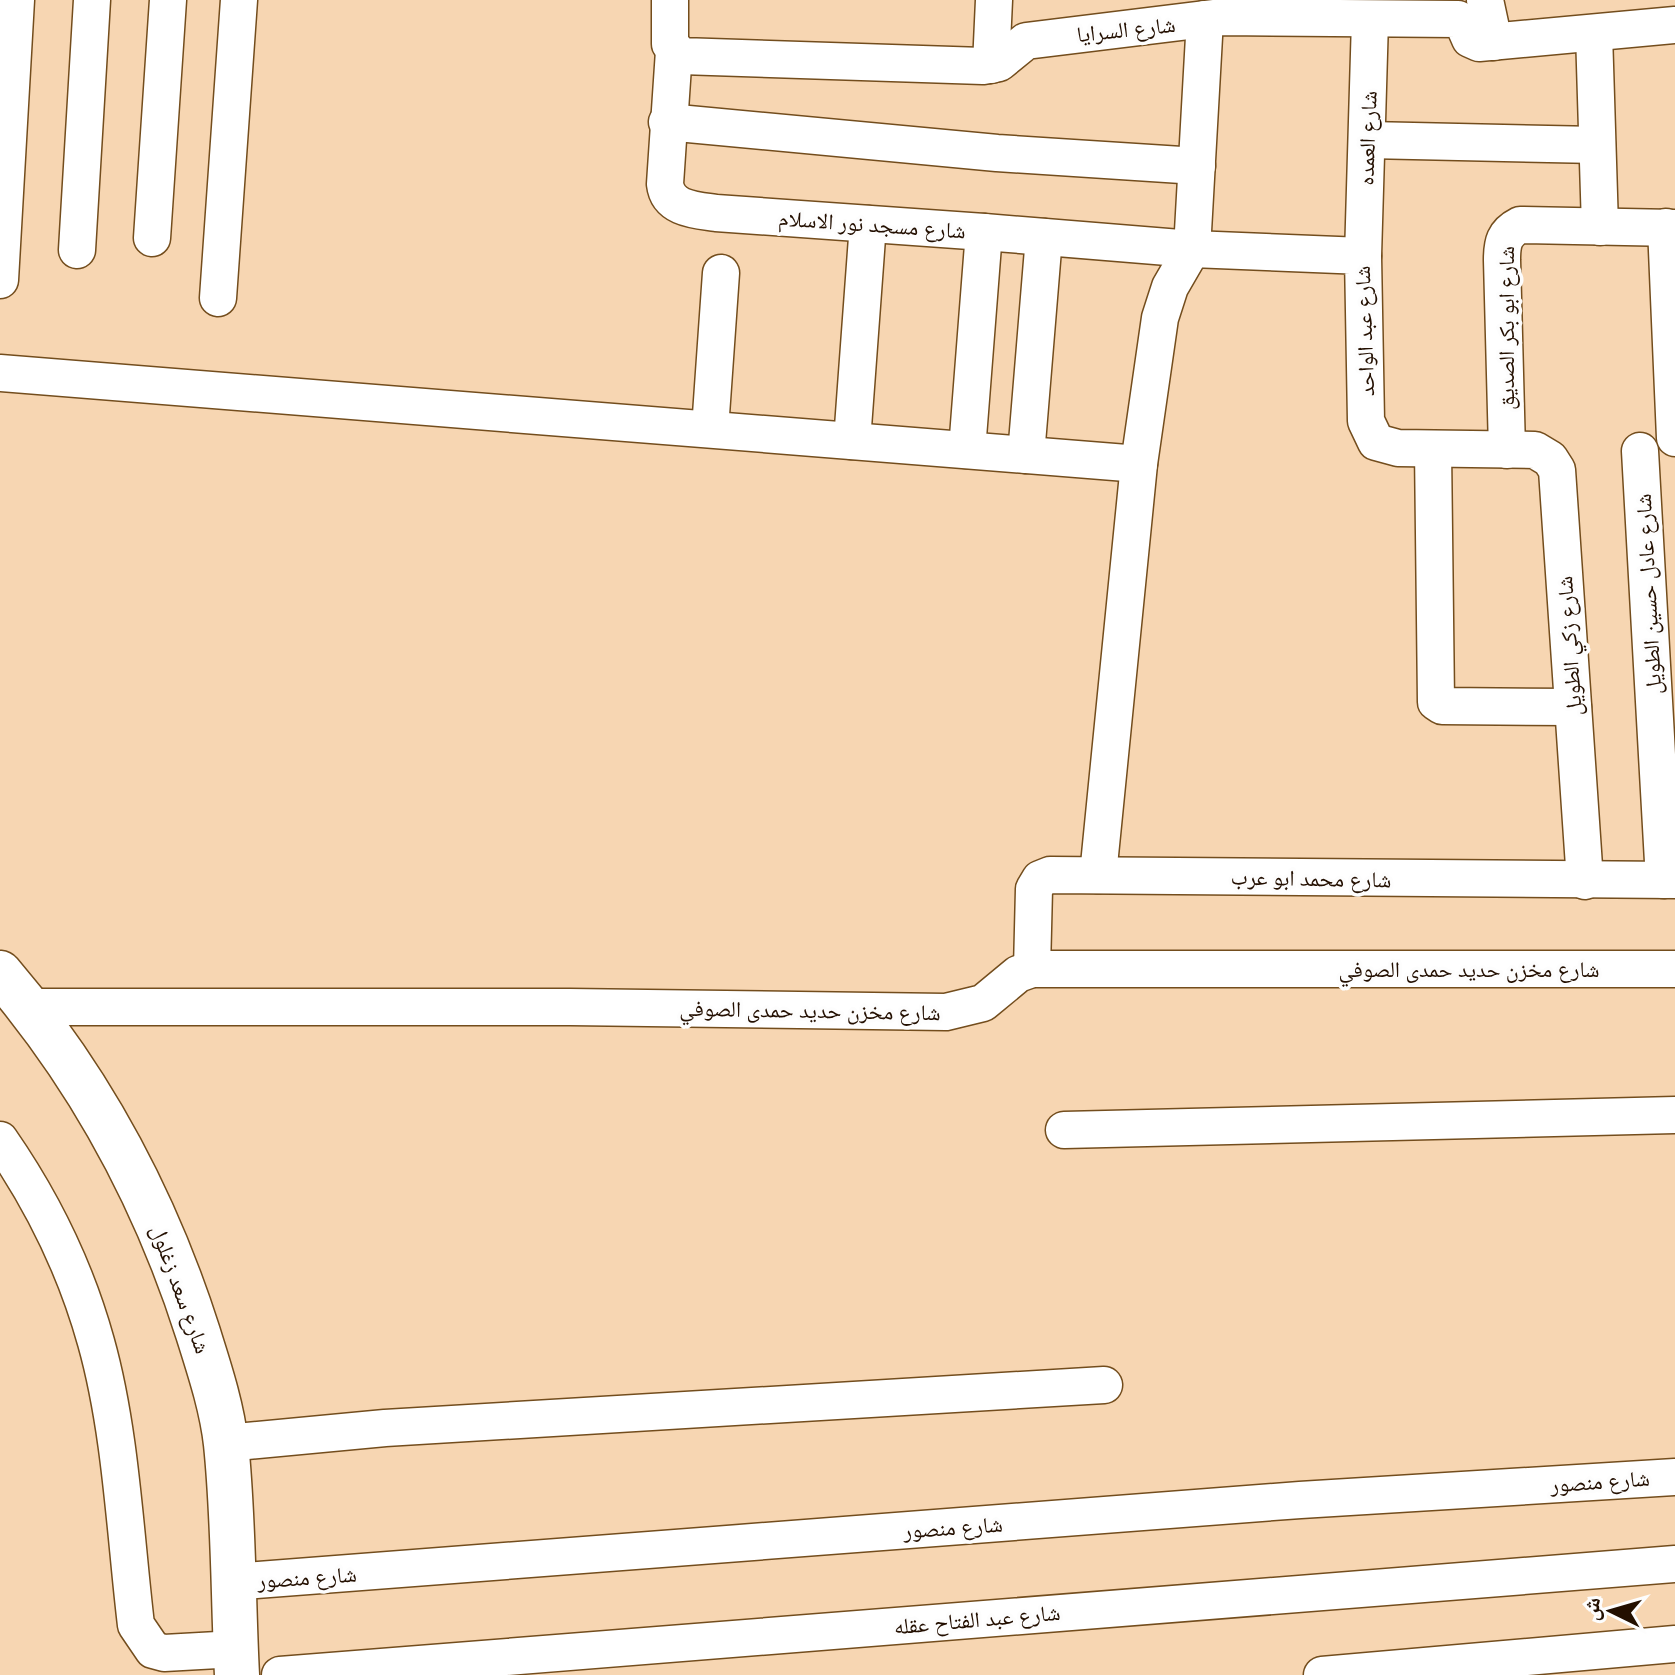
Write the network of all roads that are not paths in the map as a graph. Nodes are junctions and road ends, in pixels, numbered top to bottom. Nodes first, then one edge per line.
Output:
1 (16, 0) edge
2 (92, 0) edge
3 (168, 0) edge
4 (239, 0) edge
5 (670, 0) edge
6 (994, 0) edge
7 (1485, 0) edge
8 (1674, 0) edge
9 (1420, 10) edge
10 (1205, 19) junction
11 (1370, 20) junction
12 (1675, 25) edge
13 (1594, 33) junction
14 (1494, 42) junction
15 (674, 51) junction
16 (991, 65) junction
17 (667, 122) junction
18 (1368, 140) junction
19 (1597, 145) junction
20 (1197, 166) junction
21 (868, 224) junction
22 (1600, 227) junction
23 (1671, 228) edge
24 (984, 232) junction
25 (1044, 237) junction
26 (152, 238) dead end
27 (1192, 249) junction
28 (77, 250) dead end
29 (1363, 256) junction
30 (721, 273) dead end
31 (0, 280) edge
32 (218, 298) dead end
33 (1673, 360) edge
34 (0, 373) edge
35 (710, 429) junction
36 (1675, 438) edge
37 (852, 441) junction
38 (1433, 449) junction
39 (967, 450) junction
40 (1507, 450) junction
41 (1640, 451) dead end
42 (1026, 455) junction
43 (1139, 464) junction
44 (1661, 557) edge
45 (1663, 635) edge
46 (1573, 707) junction
47 (1098, 875) junction
48 (1670, 880) edge
49 (1585, 881) junction
50 (1032, 969) junction
51 (1675, 969) edge
52 (0, 973) edge
53 (29, 1007) junction
54 (1675, 1115) edge
55 (1064, 1130) dead end
56 (0, 1140) edge
57 (1104, 1385) dead end
58 (226, 1443) junction
59 (1675, 1477) edge
60 (1675, 1564) edge
61 (232, 1582) junction
62 (1675, 1644) edge
63 (237, 1662) edge
64 (280, 1675) edge
65 (1322, 1675) edge

1 - 31 street
2 - 28 street
3 - 26 street
4 - 32 street
5 - 15 street
6 - 16 street
7 - 14 street
8 - 12 street
9 - 11 street, شارع السرايا
9 - 14 street, شارع السرايا
10 - 11 street, شارع السرايا
10 - 16 street, شارع السرايا
10 - 20 street
11 - 18 street, شارع العمده
12 - 13 street
13 - 14 street
13 - 19 street
15 - 16 street
15 - 17 street, شارع مسجد نور الاسلام
17 - 20 street
17 - 21 street, شارع مسجد نور الاسلام
18 - 19 street
18 - 29 street, شارع العمده
19 - 22 street
20 - 27 street
21 - 24 street, شارع مسجد نور الاسلام
21 - 37 street
22 - 23 street, شارع ابو بكر الصديق
22 - 40 street, شارع ابو بكر الصديق
23 - 33 street
24 - 25 street, شارع عبد الواحد
24 - 39 street, شارع مسجد نور الاسلام
25 - 27 street, شارع عبد الواحد
25 - 42 street
27 - 29 street, شارع عبد الواحد
27 - 43 street
29 - 38 street, شارع عبد الواحد
30 - 35 street
33 - 36 street
34 - 35 street
35 - 37 street
37 - 39 street
38 - 40 street, شارع عبد الواحد
38 - 46 street
39 - 42 street
40 - 46 street, شارع زكي الطويل
41 - 44 street, شارع عادل حسين الطويل
42 - 43 street
43 - 47 street
44 - 45 street, شارع عادل حسين الطويل
45 - 48 street, شارع عادل حسين الطويل
46 - 49 street, شارع زكي الطويل
47 - 49 street, شارع محمد ابو عرب
47 - 50 street, شارع محمد ابو عرب
48 - 49 street, شارع محمد ابو عرب
50 - 51 street, شارع مخزن حديد حمدى الصوفي
50 - 53 street, شارع مخزن حديد حمدى الصوفي
52 - 53 street, شارع سعد زغلول
53 - 58 street, شارع سعد زغلول
54 - 55 street
56 - 63 street, شارع سعد زغلول
57 - 58 street
58 - 61 street, شارع سعد زغلول
59 - 61 street, شارع منصور
60 - 64 street, شارع عبد الفتاح عقله
61 - 63 street, شارع سعد زغلول
62 - 65 street

